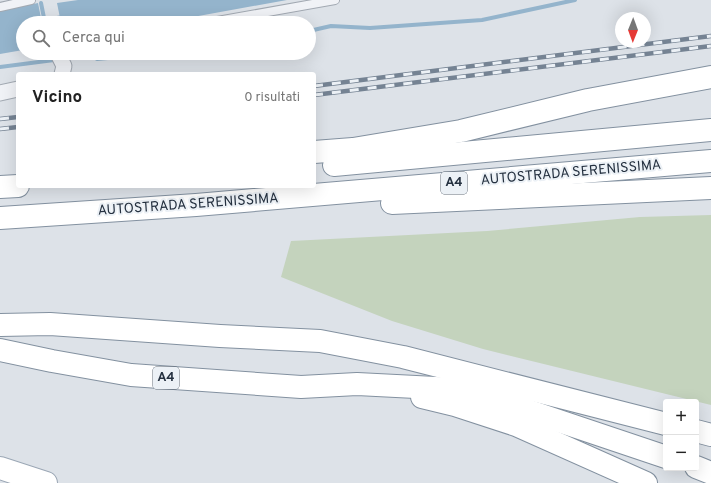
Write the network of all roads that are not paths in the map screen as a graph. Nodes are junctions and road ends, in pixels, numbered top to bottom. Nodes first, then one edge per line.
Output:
1 (31, 0) edge
2 (335, 0) edge
3 (0, 7) edge
4 (245, 16) edge
5 (64, 60) edge
6 (62, 72) edge
7 (711, 77) edge
8 (16, 90) edge
9 (0, 93) edge
10 (711, 130) edge
11 (316, 152) edge
12 (711, 161) edge
13 (316, 166) edge
14 (16, 186) edge
15 (0, 187) edge
16 (711, 188) edge
17 (196, 205) junction
18 (0, 218) edge
19 (0, 325) edge
20 (0, 350) edge
21 (376, 385) junction
22 (663, 423) edge
23 (699, 432) edge
24 (711, 435) edge
25 (663, 456) edge
26 (0, 468) edge
27 (699, 468) edge
28 (711, 473) edge
29 (46, 483) edge
30 (646, 483) edge

1 - 3 lane
2 - 4 lane
5 - 6 street
7 - 11 main road
8 - 9 street
10 - 13 main road, AUTOSTRADA SERENISSIMA / A4
12 - 17 main road, AUTOSTRADA SERENISSIMA / A4
14 - 15 main road
16 - 17 main road, A4
17 - 18 main road, AUTOSTRADA SERENISSIMA / A4
19 - 22 main road
20 - 21 main road, A4
21 - 25 main road
21 - 30 main road, A4
23 - 24 main road
26 - 29 main road
27 - 28 main road

